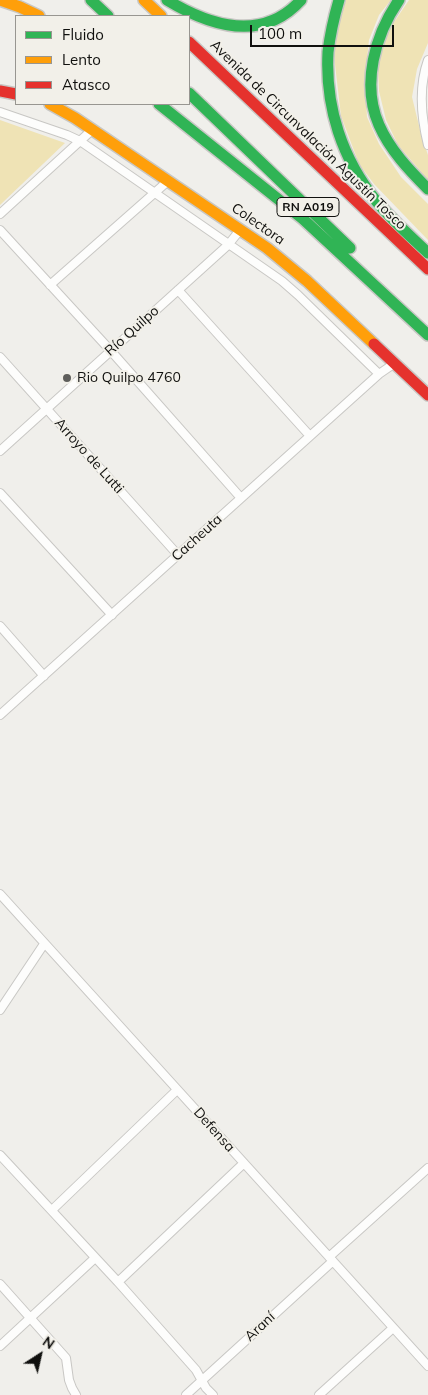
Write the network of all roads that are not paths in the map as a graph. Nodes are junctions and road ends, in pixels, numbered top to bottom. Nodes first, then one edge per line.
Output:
1 (91, 0) edge
2 (144, 0) edge
3 (168, 0) edge
4 (301, 0) edge
5 (339, 0) edge
6 (399, 0) edge
7 (0, 2) edge
8 (37, 15) edge
9 (107, 15) edge
10 (161, 15) edge
11 (190, 43) edge
12 (428, 60) edge
13 (0, 91) edge
14 (15, 94) edge
15 (190, 94) edge
16 (52, 105) edge
17 (160, 105) edge
18 (0, 112) edge
19 (425, 119) edge
20 (92, 130) junction
21 (80, 141) junction
22 (428, 144) edge
23 (168, 181) junction
24 (428, 189) edge
25 (155, 193) junction
26 (0, 214) edge
27 (0, 230) edge
28 (240, 230) junction
29 (228, 245) junction
30 (428, 253) edge
31 (428, 269) edge
32 (50, 286) junction
33 (178, 290) junction
34 (428, 321) edge
35 (428, 335) edge
36 (110, 351) junction
37 (0, 357) edge
38 (395, 363) junction
39 (379, 374) junction
40 (428, 395) edge
41 (47, 409) junction
42 (310, 436) junction
43 (0, 451) edge
44 (0, 493) edge
45 (241, 498) junction
46 (178, 555) junction
47 (112, 616) junction
48 (0, 626) edge
49 (44, 676) junction
50 (0, 716) edge
51 (0, 894) edge
52 (7, 903) junction
53 (0, 909) edge
54 (44, 944) junction
55 (0, 1010) edge
56 (178, 1090) junction
57 (0, 1154) edge
58 (244, 1163) junction
59 (428, 1168) edge
60 (52, 1210) junction
61 (95, 1258) junction
62 (331, 1259) junction
63 (118, 1282) junction
64 (0, 1284) edge
65 (30, 1317) junction
66 (393, 1328) junction
67 (0, 1346) edge
68 (428, 1366) edge
69 (202, 1380) junction
70 (188, 1394) edge
71 (76, 1395) edge
72 (212, 1395) edge
73 (319, 1395) edge

1 - 9 main road
2 - 10 main road
3 - 4 main road
5 - 30 main road
6 - 24 main road
7 - 8 main road
11 - 31 main road, Avenida de Circunvalación Agustín Tosco / RN A019
12 - 19 street
13 - 14 main road
15 - 34 main road, RN A019
16 - 20 main road, Colectora
17 - 35 main road
18 - 21 street
19 - 22 street
20 - 21 street
20 - 23 main road, Colectora
21 - 25 street
21 - 26 street
23 - 25 street
23 - 28 main road, Colectora
25 - 29 street
25 - 32 street
27 - 32 street
28 - 29 street, Río Quilpo
28 - 38 main road, Colectora
29 - 33 street, Río Quilpo
29 - 39 street
32 - 36 street
33 - 36 street, Río Quilpo
33 - 42 street
36 - 41 street, Río Quilpo
36 - 45 street
37 - 41 street, Arroyo de Lutti
38 - 39 street, Cacheuta
38 - 40 main road, Colectora
39 - 42 street, Cacheuta
41 - 43 street, Río Quilpo
41 - 46 street, Arroyo de Lutti
42 - 45 street, Cacheuta
44 - 47 street
45 - 46 street, Cacheuta
46 - 47 street, Cacheuta
47 - 49 street, Cacheuta
48 - 49 street
49 - 50 street, Cacheuta
51 - 52 street, Defensa
52 - 53 street
52 - 54 street, Defensa
54 - 55 street
54 - 56 street, Defensa
56 - 58 street, Defensa
56 - 60 street
57 - 60 street
58 - 62 street, Defensa
58 - 63 street
59 - 62 street, Araní
60 - 61 street
61 - 63 street
61 - 65 street
62 - 66 street, Defensa
62 - 69 street, Araní
63 - 69 street
64 - 65 street
65 - 67 street
65 - 71 street
66 - 68 street, Defensa
66 - 73 street
69 - 70 street, Araní
69 - 72 street

